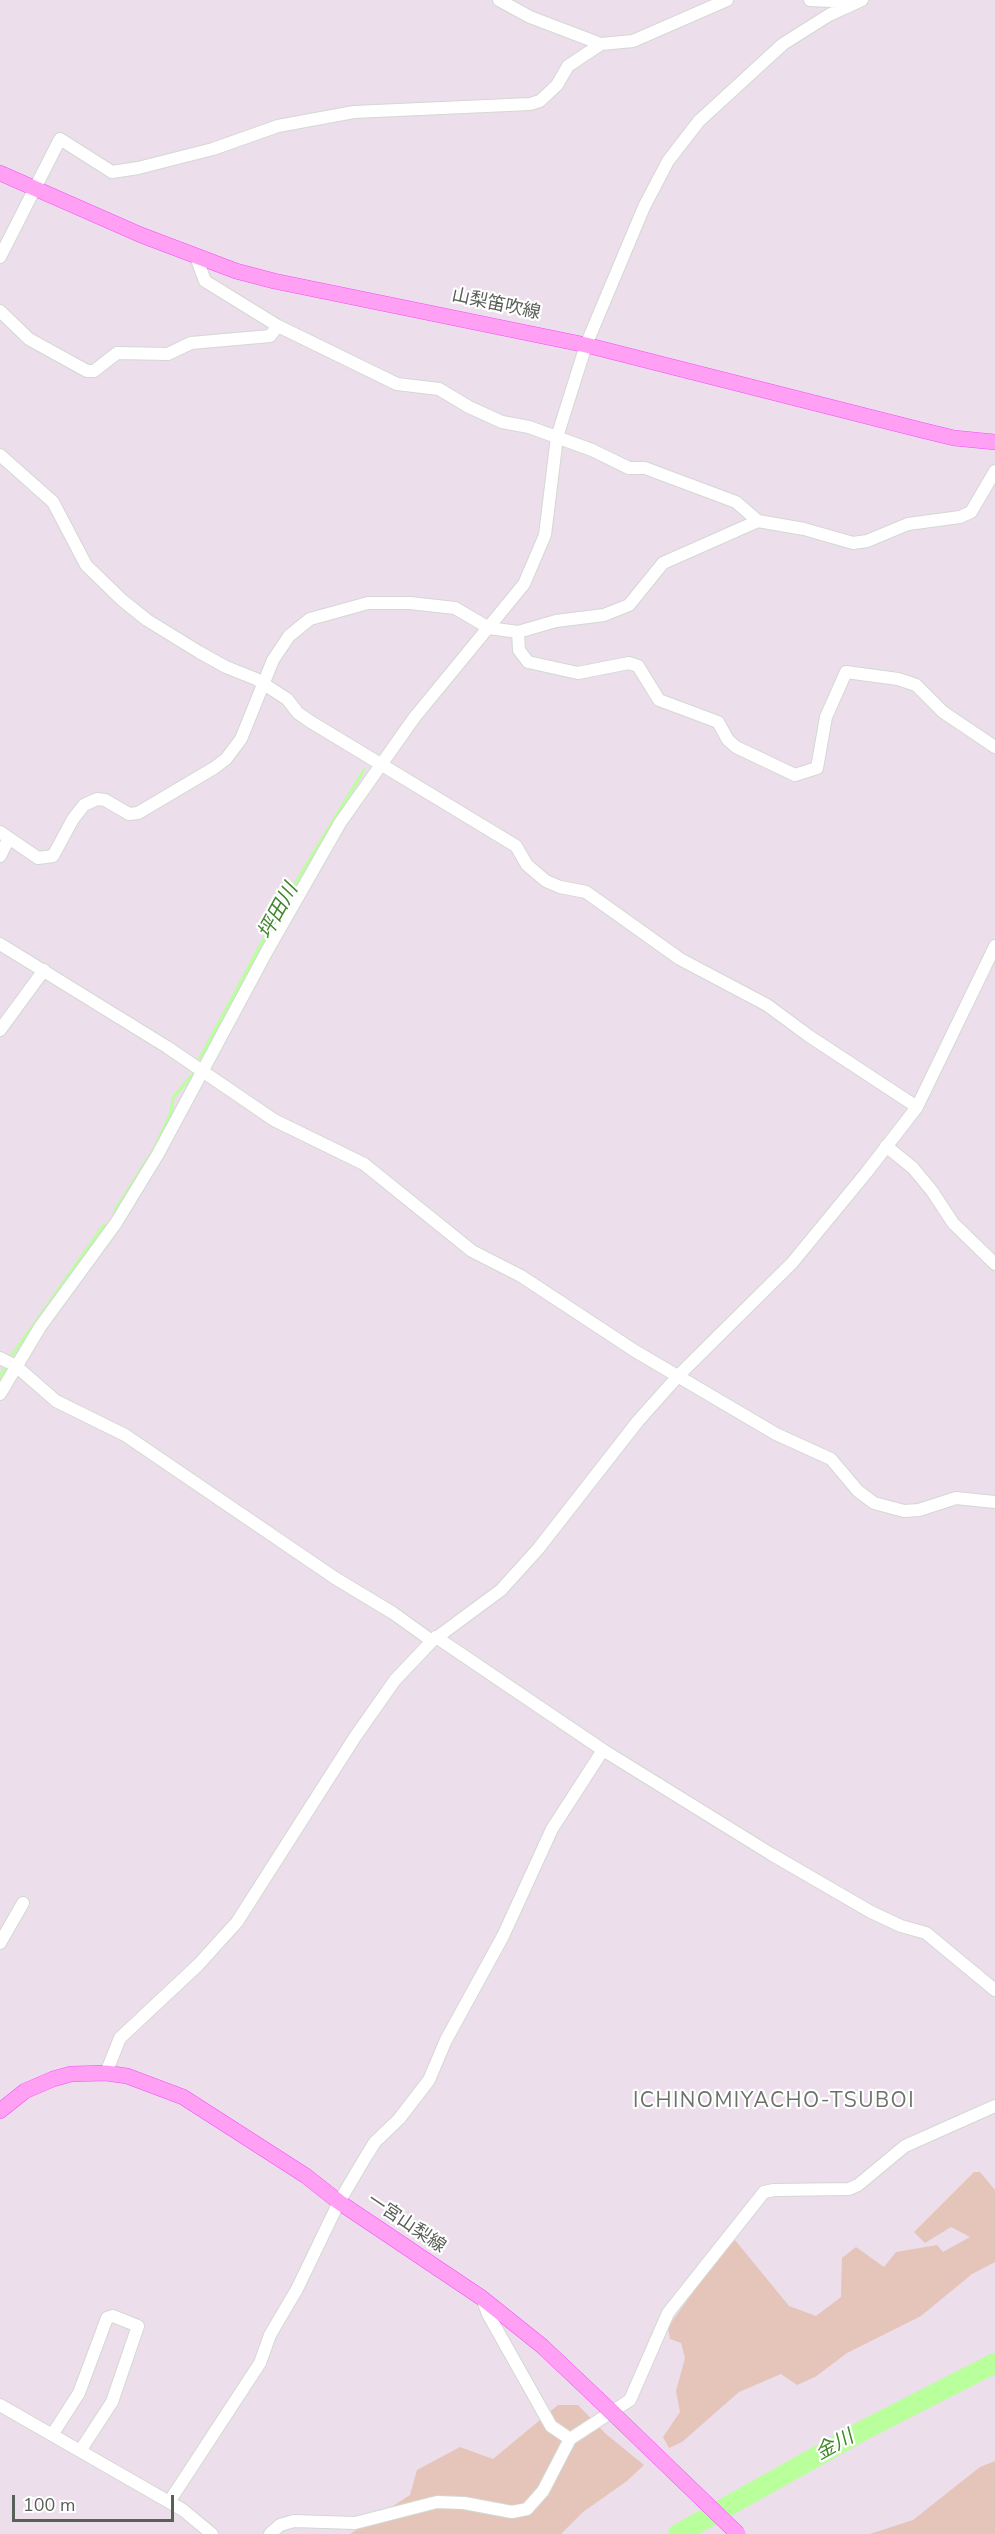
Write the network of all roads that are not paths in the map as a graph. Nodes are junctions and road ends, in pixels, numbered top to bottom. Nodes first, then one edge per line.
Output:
1 (499, 0) edge
2 (727, 0) edge
3 (810, 0) edge
4 (859, 1) edge
5 (601, 44) junction
6 (0, 173) edge
7 (36, 189) junction
8 (0, 257) edge
9 (195, 257) junction
10 (0, 311) edge
11 (278, 326) junction
12 (586, 345) junction
13 (557, 437) junction
14 (995, 442) edge
15 (0, 455) edge
16 (995, 471) edge
17 (758, 521) junction
18 (489, 628) junction
19 (518, 632) junction
20 (264, 684) junction
21 (995, 747) edge
22 (381, 763) junction
23 (5, 835) edge
24 (0, 856) edge
25 (0, 944) edge
26 (995, 946) edge
27 (44, 970) junction
28 (0, 1030) edge
29 (202, 1071) junction
30 (917, 1107) junction
31 (886, 1146) junction
32 (995, 1264) edge
33 (8, 1362) edge
34 (680, 1376) junction
35 (0, 1394) edge
36 (995, 1502) edge
37 (434, 1639) junction
38 (603, 1750) junction
39 (23, 1904) dead end
40 (5, 1920) edge
41 (0, 1943) edge
42 (995, 1990) edge
43 (106, 2073) junction
44 (995, 2106) edge
45 (0, 2111) edge
46 (339, 2202) junction
47 (482, 2298) junction
48 (0, 2405) edge
49 (52, 2435) junction
50 (570, 2439) junction
51 (80, 2451) junction
52 (169, 2502) junction
53 (342, 2529) edge
54 (212, 2534) edge
55 (270, 2534) edge
56 (738, 2534) edge

1 - 5 street
2 - 5 street
3 - 4 street
4 - 12 street
5 - 7 street
6 - 7 main road, 山梨笛吹線
7 - 8 street
7 - 9 main road, 山梨笛吹線
9 - 11 street
9 - 12 main road, 山梨笛吹線
10 - 11 street
11 - 13 street
12 - 13 street
12 - 14 main road, 山梨笛吹線
13 - 17 street
13 - 18 street
15 - 20 street
16 - 17 street
17 - 19 street
18 - 19 street
18 - 20 street
18 - 22 street
19 - 21 street
20 - 22 street
20 - 23 street
22 - 29 street
22 - 30 street
23 - 24 street
25 - 27 street
26 - 30 street
27 - 28 street
27 - 29 street
29 - 33 street
29 - 34 street
30 - 31 street
31 - 32 street
31 - 34 street
33 - 35 street
33 - 37 street
34 - 36 street
34 - 37 street
37 - 38 street
37 - 43 street
38 - 42 street
38 - 46 street
39 - 40 street
40 - 41 street
43 - 45 main road, 一宮山梨線
43 - 46 main road, 一宮山梨線
44 - 50 street
46 - 47 main road, 一宮山梨線
46 - 52 street
47 - 50 street
47 - 56 main road, 一宮山梨線, bridge
48 - 49 street
49 - 51 street
49 - 51 street
50 - 53 street
51 - 52 street
52 - 54 street
53 - 55 street

